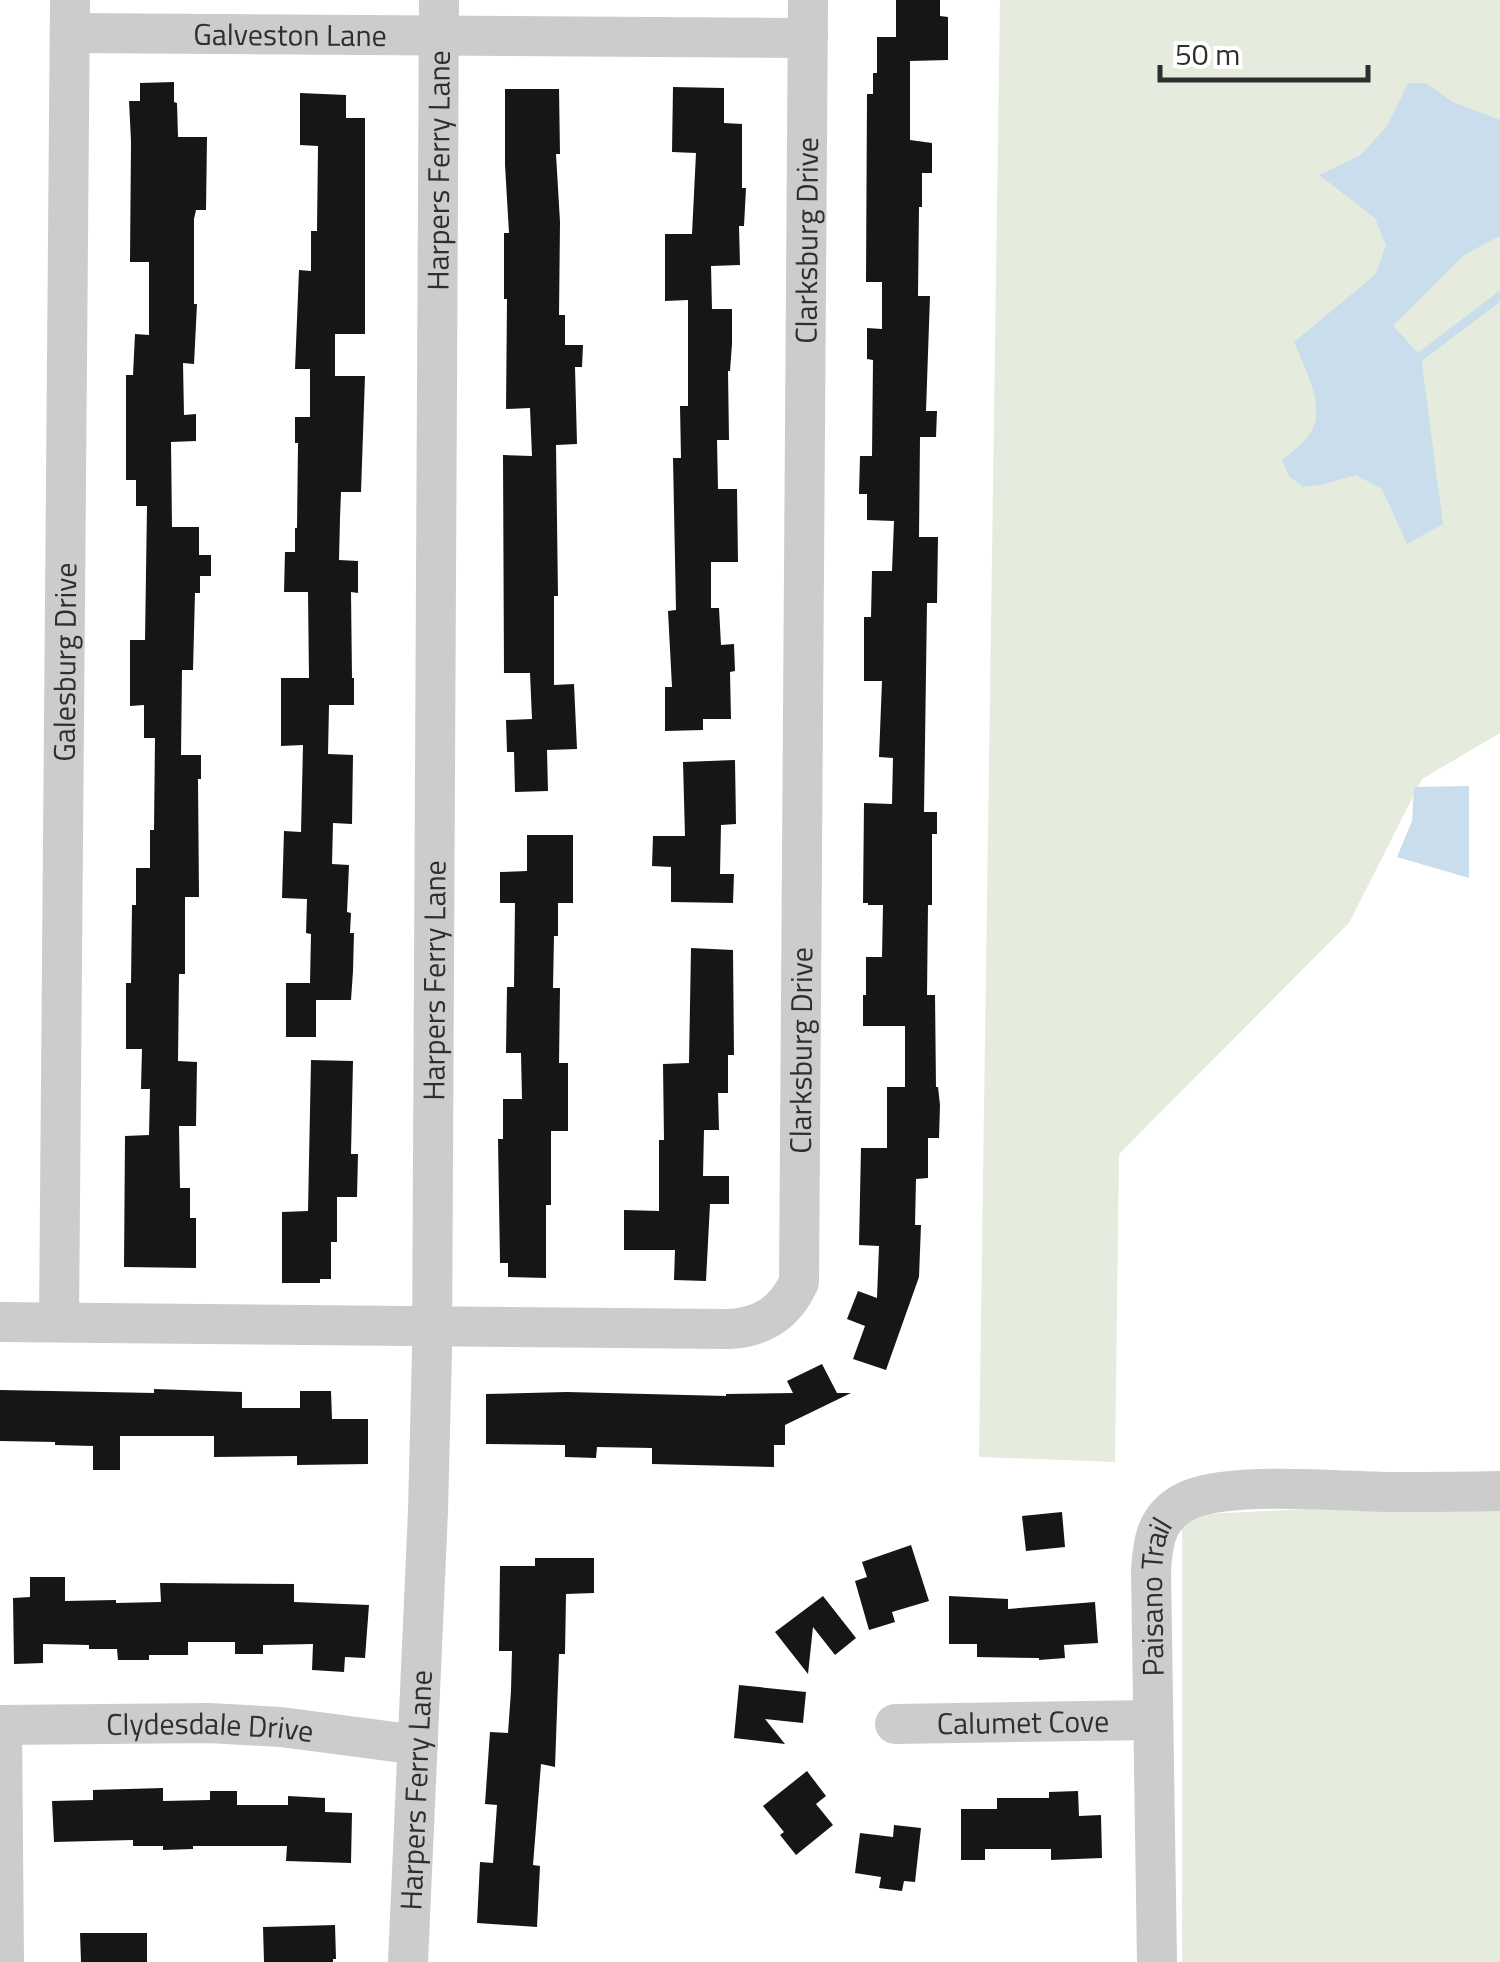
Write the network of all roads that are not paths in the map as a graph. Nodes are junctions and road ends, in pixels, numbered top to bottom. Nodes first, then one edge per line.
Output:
1 (70, 16) edge
2 (439, 18) edge
3 (808, 19) edge
4 (0, 1322) edge
5 (59, 1322) junction
6 (432, 1325) junction
7 (1500, 1491) edge
8 (1152, 1720) junction
9 (895, 1724) dead end
10 (1, 1725) edge
11 (418, 1745) junction
12 (4, 1962) edge
13 (408, 1962) edge
14 (1157, 1962) edge

1 - 2 street, Galveston Lane
1 - 5 street, Galesburg Drive
2 - 3 street, Galveston Lane
2 - 6 street, Harpers Ferry Lane
3 - 6 street, Clarksburg Drive
4 - 5 street, Clarksburg Drive
5 - 6 street, Clarksburg Drive
6 - 11 street, Harpers Ferry Lane
7 - 8 street, Paisano Trail
8 - 9 street, Calumet Cove
8 - 14 street, Paisano Trail
10 - 11 street, Clydesdale Drive
10 - 12 street
11 - 13 street, Harpers Ferry Lane

